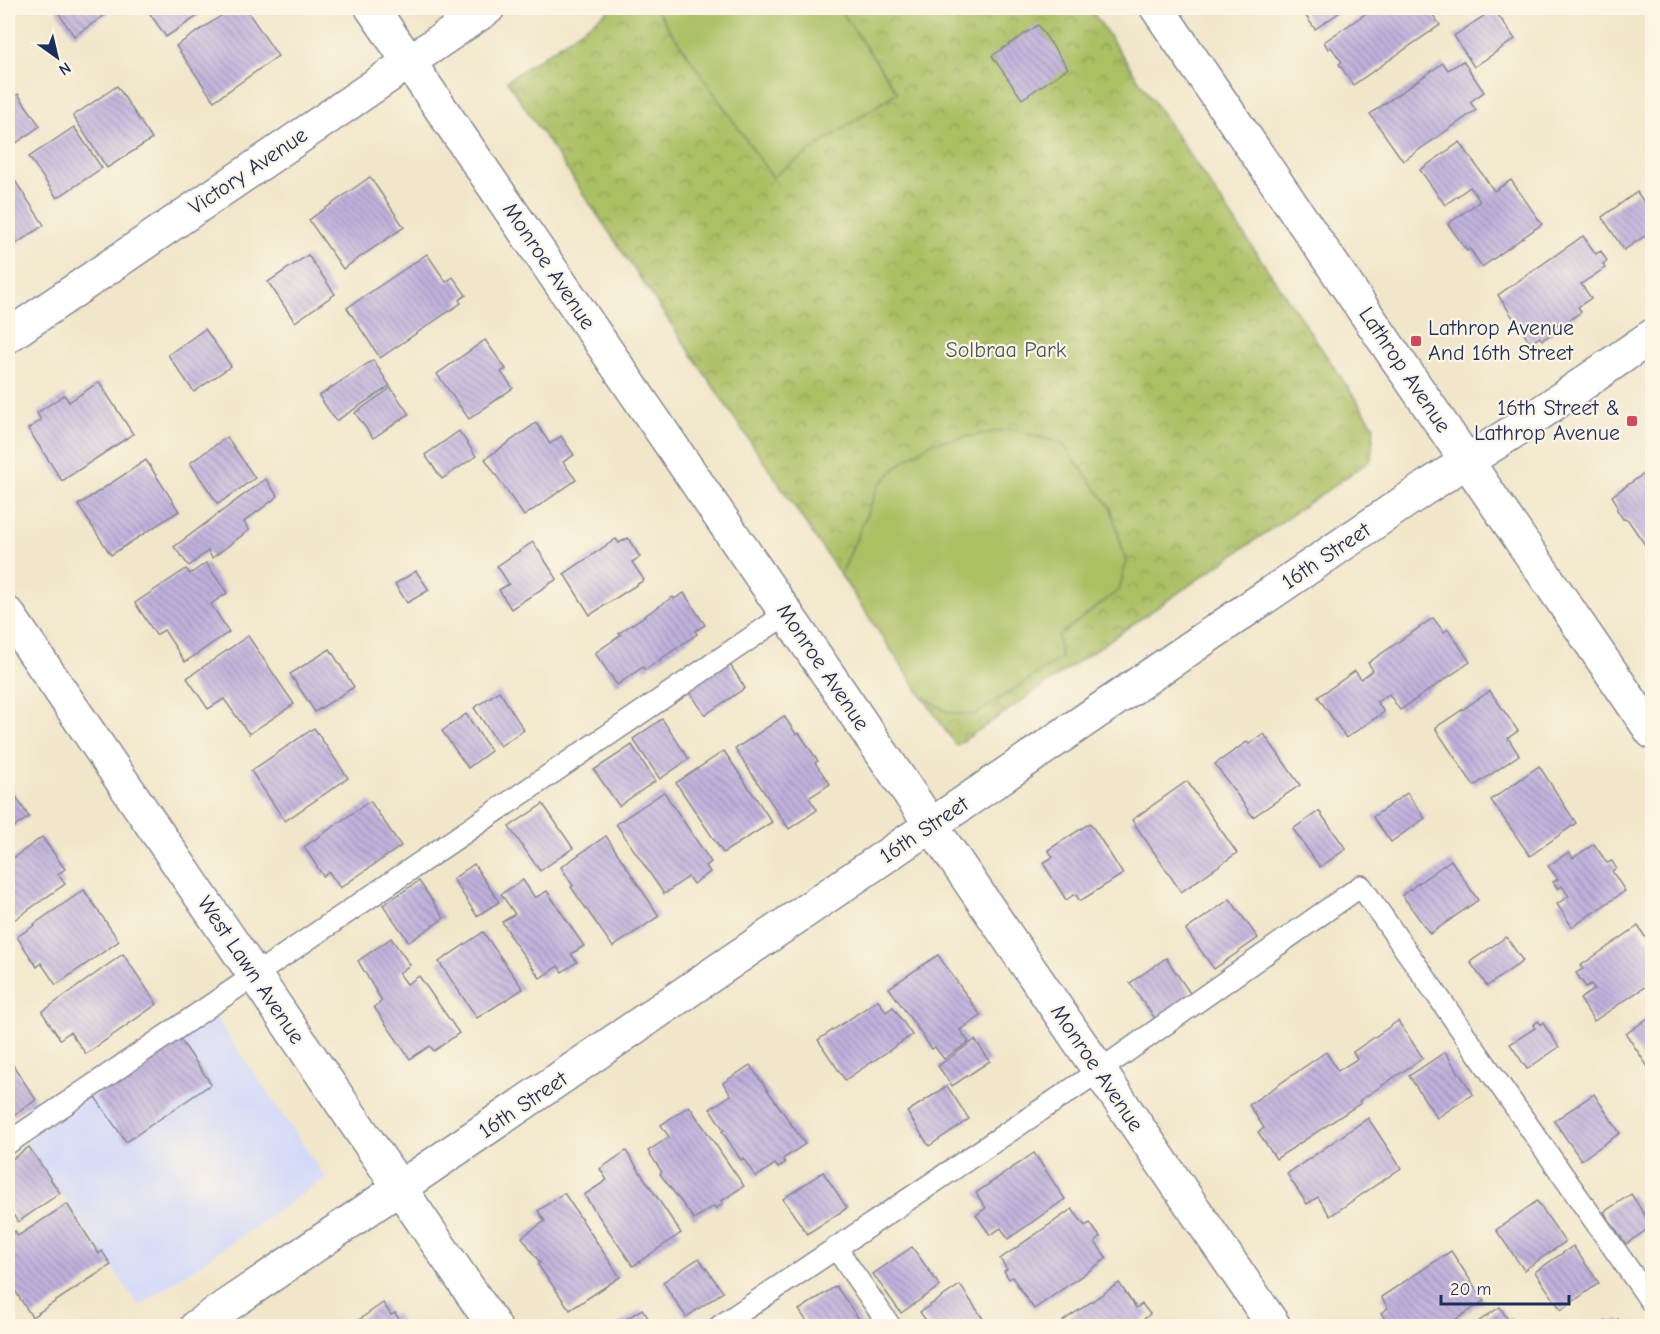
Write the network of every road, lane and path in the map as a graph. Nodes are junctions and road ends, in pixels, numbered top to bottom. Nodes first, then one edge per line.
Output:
1 (372, 8) edge
2 (488, 8) edge
3 (1157, 8) edge
4 (409, 62) junction
5 (8, 336) edge
6 (1653, 336) edge
7 (1467, 460) junction
8 (8, 614) edge
9 (786, 614) junction
10 (1653, 732) edge
11 (931, 826) junction
12 (255, 976) junction
13 (1099, 1071) junction
14 (8, 1143) edge
15 (400, 1188) junction
16 (836, 1248) junction
17 (1653, 1303) edge
18 (197, 1326) edge
19 (494, 1326) edge
20 (720, 1326) edge
21 (890, 1326) edge
22 (1274, 1326) edge

1 - 4 street, Monroe Avenue
2 - 4 street, Victory Avenue
3 - 7 street, Lathrop Avenue
4 - 5 street, Victory Avenue
4 - 9 street, Monroe Avenue
6 - 7 street, 16th Street
7 - 10 street, Lathrop Avenue
7 - 11 street, 16th Street
8 - 12 street, West Lawn Avenue
9 - 11 street, Monroe Avenue
9 - 12 lane
11 - 13 street, Monroe Avenue
11 - 15 street, 16th Street
12 - 14 lane
12 - 15 street, West Lawn Avenue
13 - 16 lane
13 - 17 lane
13 - 22 street, Monroe Avenue
15 - 18 street, 16th Street
15 - 19 street, West Lawn Avenue
16 - 20 lane
16 - 21 lane

